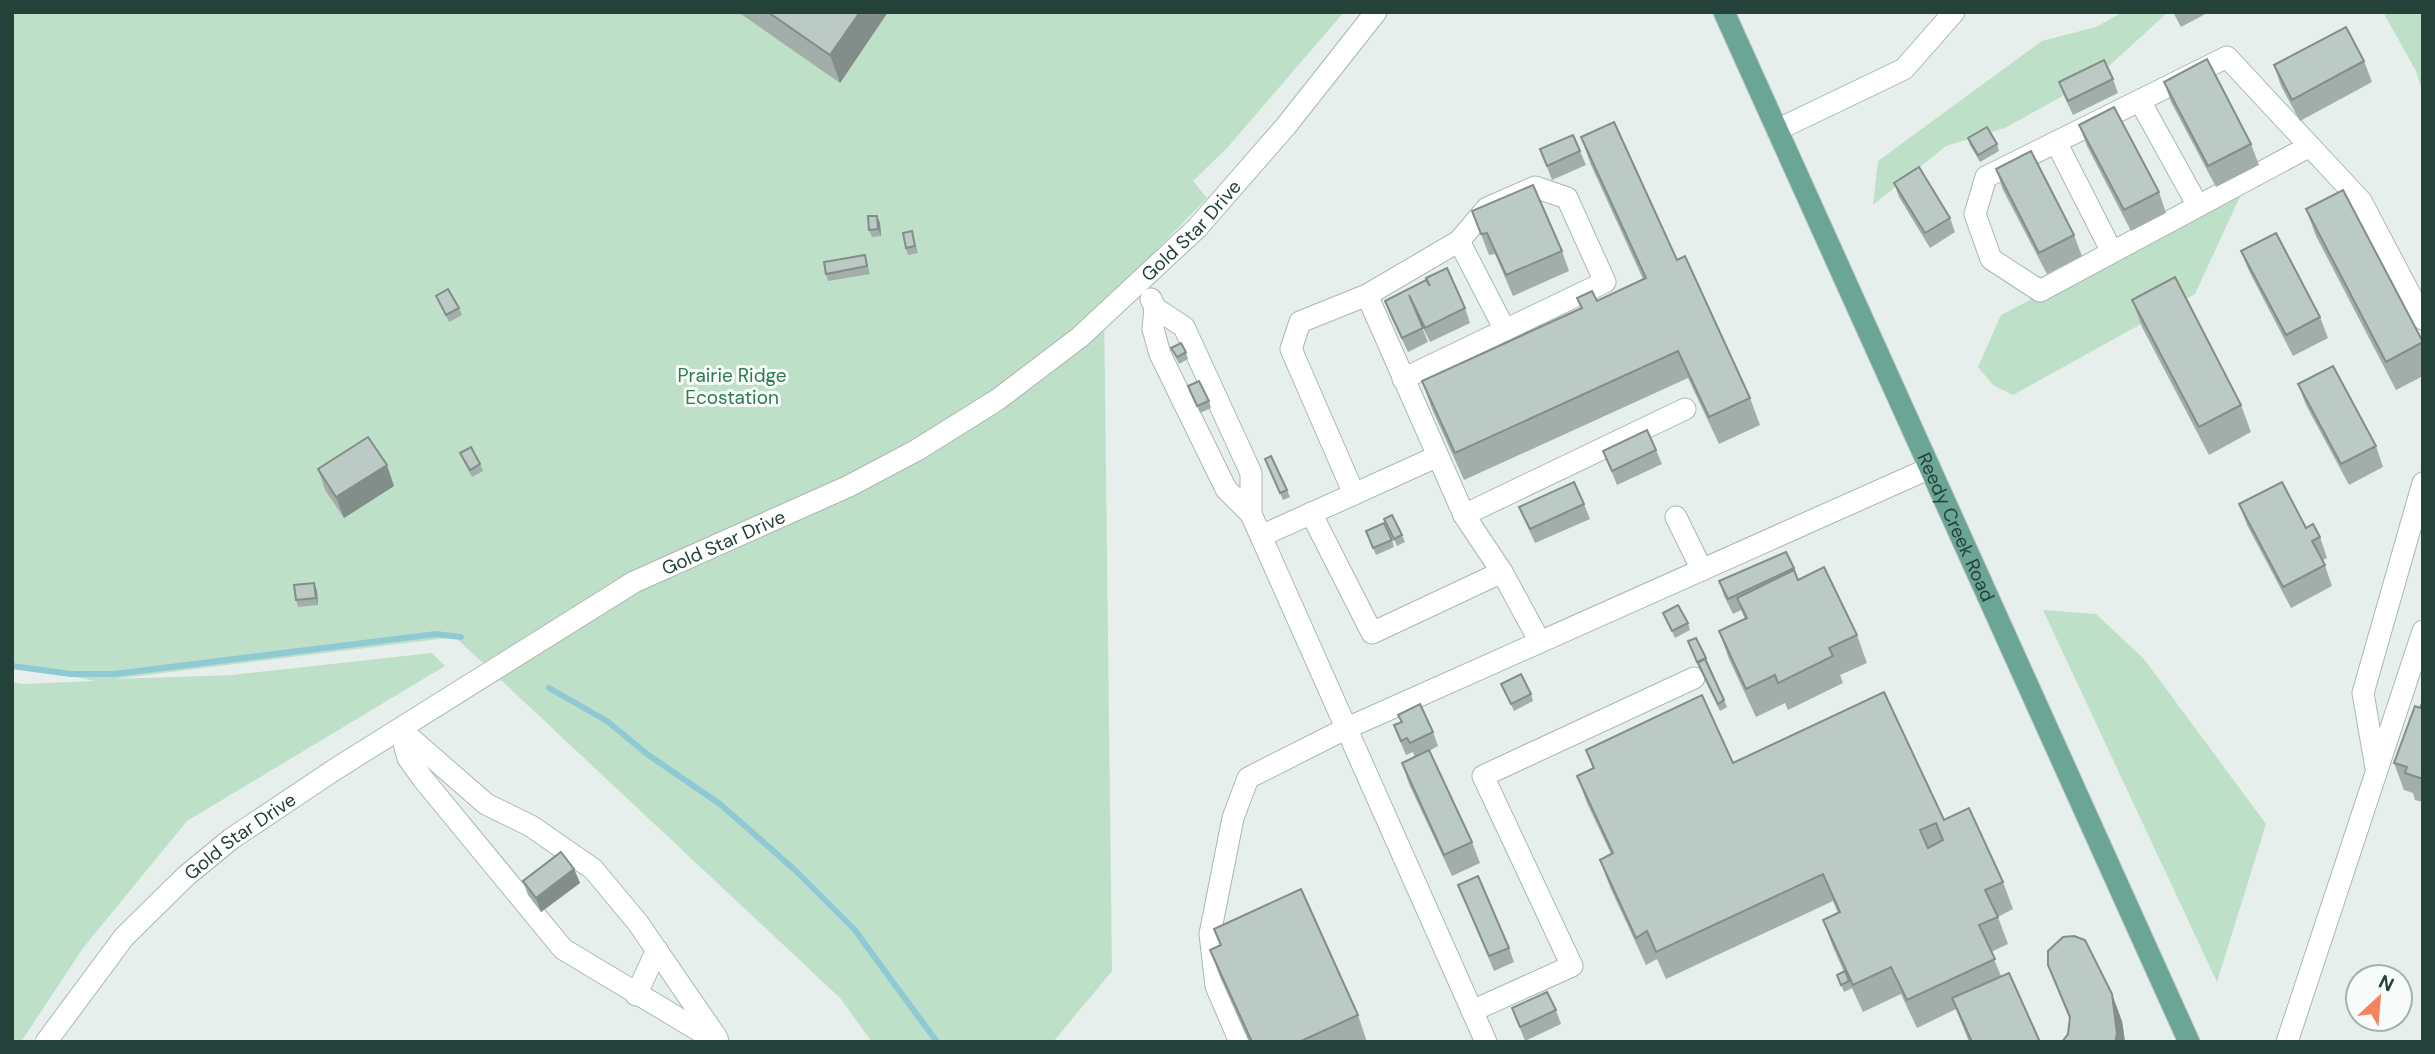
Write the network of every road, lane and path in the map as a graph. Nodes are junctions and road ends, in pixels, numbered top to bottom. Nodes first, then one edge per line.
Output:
1 (1377, 12) edge
2 (1724, 12) edge
3 (1954, 12) edge
4 (2140, 101) junction
5 (1777, 130) junction
6 (2056, 142) junction
7 (2310, 146) junction
8 (2199, 206) junction
9 (1459, 241) junction
10 (2112, 252) junction
11 (1142, 282) junction
12 (1367, 295) junction
13 (1155, 308) junction
14 (2423, 319) edge
15 (1505, 330) junction
16 (1403, 379) junction
17 (1685, 409) dead end
18 (1436, 457) junction
19 (1930, 468) junction
20 (2423, 484) edge
21 (1354, 494) junction
22 (1311, 513) junction
23 (1251, 514) junction
24 (1464, 515) junction
25 (1676, 517) dead end
26 (1261, 536) junction
27 (1702, 570) junction
28 (1503, 572) junction
29 (2423, 631) edge
30 (1540, 642) junction
31 (1694, 678) dead end
32 (400, 729) junction
33 (1345, 729) junction
34 (2377, 771) junction
35 (657, 950) junction
36 (636, 995) junction
37 (1472, 1011) junction
38 (46, 1042) edge
39 (719, 1042) edge
40 (1240, 1042) edge
41 (1486, 1042) edge
42 (2189, 1042) edge
43 (2287, 1042) edge

1 - 11 street, Gold Star Drive
2 - 5 main road, Reedy Creek Road
3 - 5 street
4 - 6 street
4 - 7 street
4 - 8 street
5 - 19 main road, Reedy Creek Road
6 - 10 street
6 - 10 street
7 - 8 street
7 - 14 street
8 - 10 street
9 - 12 street
9 - 15 street
9 - 15 street
11 - 13 street
11 - 32 street, Gold Star Drive
12 - 16 street
12 - 21 street
13 - 23 street
13 - 23 street
15 - 16 street
16 - 18 street
17 - 24 street
18 - 21 street
18 - 24 street
19 - 27 street
19 - 42 main road, Reedy Creek Road
20 - 34 street
21 - 22 street
22 - 26 street
22 - 28 street
23 - 26 street
24 - 28 street
25 - 27 street
26 - 33 street
27 - 30 street
28 - 30 street
29 - 34 street
30 - 33 street
31 - 37 street
32 - 35 street
32 - 36 street
32 - 38 street, Gold Star Drive
33 - 37 street
33 - 40 street
34 - 43 street
35 - 36 street
35 - 39 street
36 - 39 street
37 - 41 street

